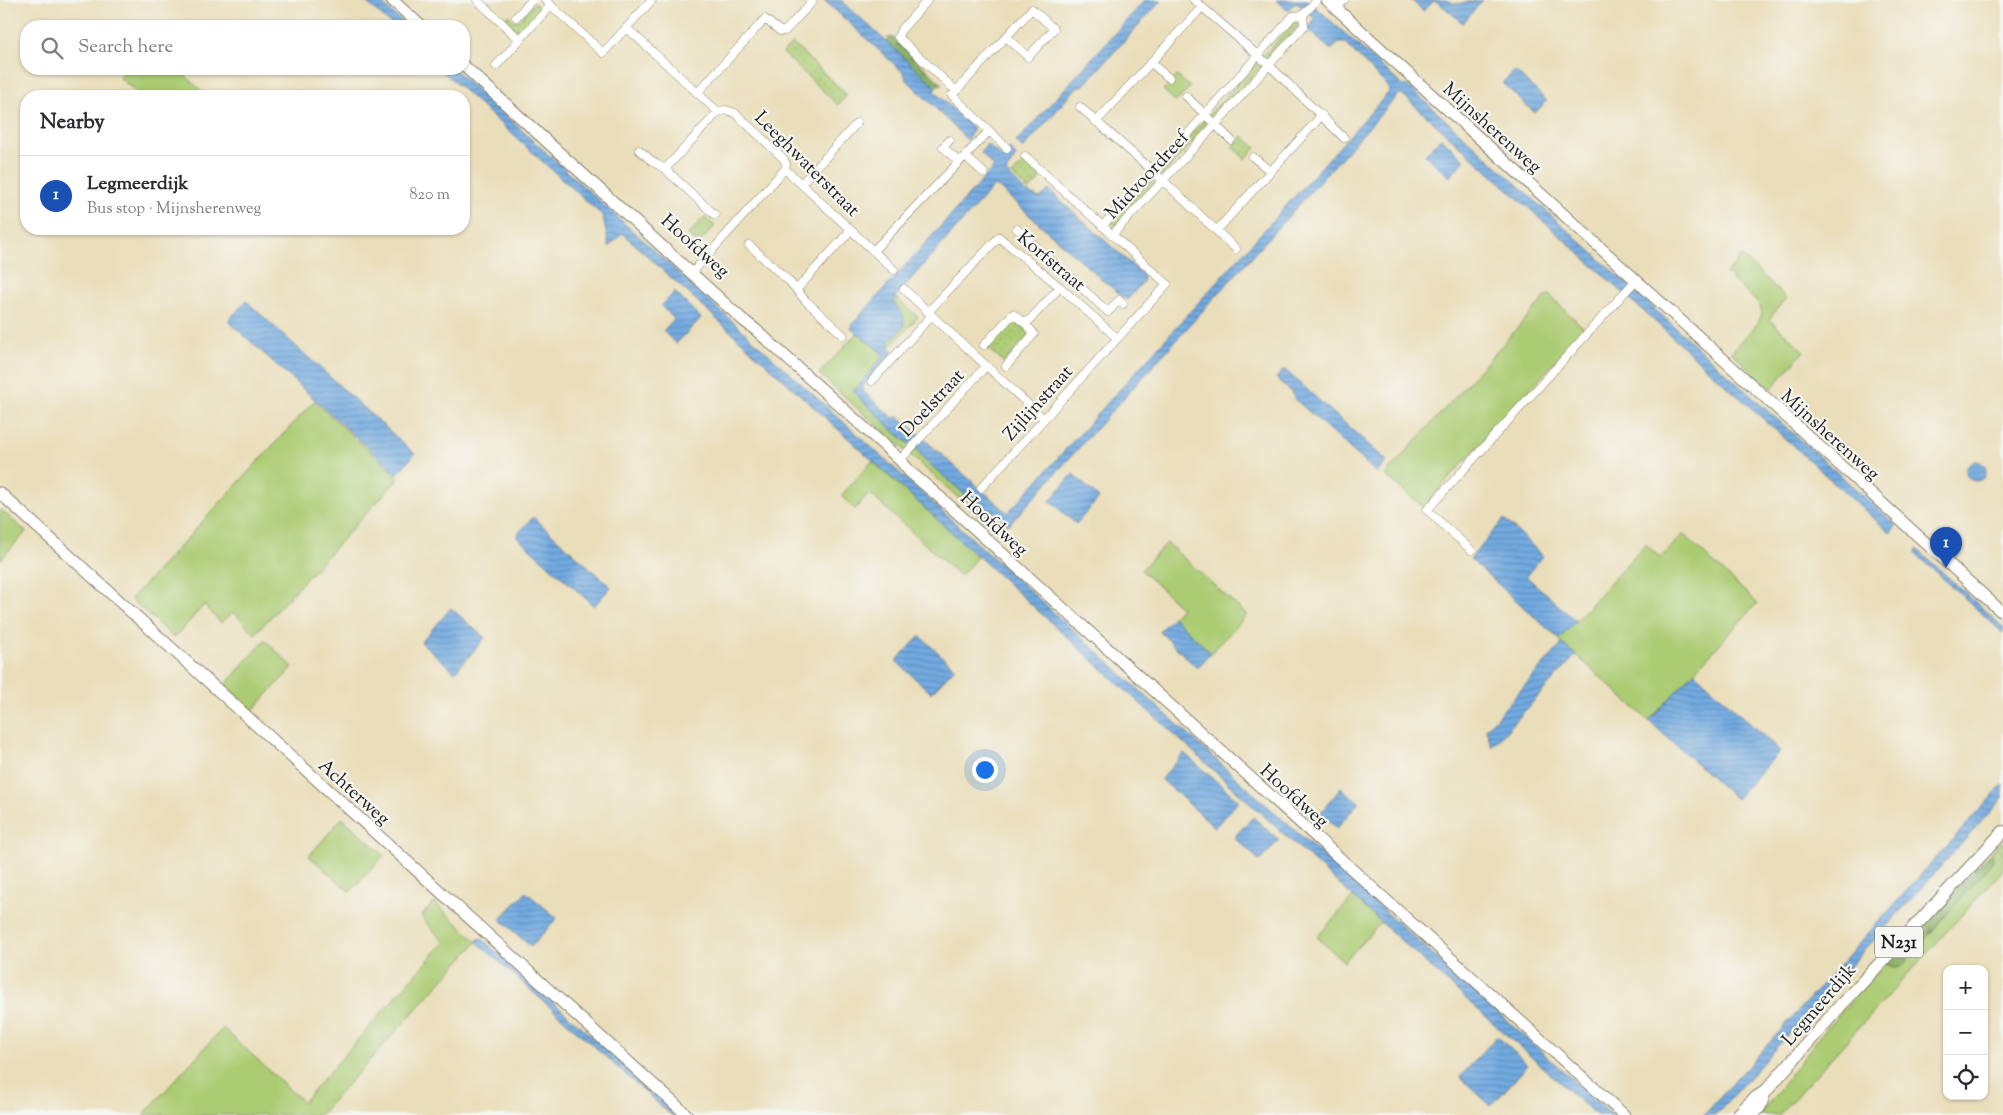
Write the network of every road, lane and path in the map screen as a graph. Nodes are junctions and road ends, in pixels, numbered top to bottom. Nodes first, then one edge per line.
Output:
1 (392, 0) edge
2 (476, 0) edge
3 (532, 0) edge
4 (652, 0) edge
5 (928, 0) edge
6 (1194, 0) edge
7 (1320, 0) edge
8 (812, 2) dead end
9 (548, 3) edge
10 (1340, 4) edge
11 (1202, 7) junction
12 (1304, 15) junction
13 (516, 17) dead end
14 (414, 20) edge
15 (627, 28) junction
16 (1006, 37) junction
17 (520, 40) junction
18 (1257, 55) junction
19 (1151, 63) junction
20 (1269, 65) junction
21 (496, 66) dead end
22 (470, 71) edge
23 (1170, 78) dead end
24 (956, 91) junction
25 (698, 92) junction
26 (1186, 96) dead end
27 (1080, 107) dead end
28 (718, 112) junction
29 (1206, 114) junction
30 (1322, 115) junction
31 (1096, 122) junction
32 (857, 123) dead end
33 (1215, 125) junction
34 (988, 131) junction
35 (1344, 138) dead end
36 (950, 140) dead end
37 (1231, 140) dead end
38 (1007, 148) dead end
39 (639, 150) dead end
40 (1025, 156) dead end
41 (1253, 157) dead end
42 (962, 159) junction
43 (665, 169) junction
44 (785, 169) junction
45 (1154, 172) junction
46 (1270, 172) junction
47 (984, 173) dead end
48 (1163, 181) junction
49 (802, 184) junction
50 (715, 215) dead end
51 (1102, 226) junction
52 (1017, 229) dead end
53 (851, 230) junction
54 (1217, 230) junction
55 (1112, 235) junction
56 (749, 245) dead end
57 (1236, 249) dead end
58 (873, 251) junction
59 (894, 270) dead end
60 (693, 271) junction
61 (1633, 283) junction
62 (1060, 287) junction
63 (797, 289) junction
64 (904, 289) dead end
65 (1123, 304) dead end
66 (930, 314) junction
67 (1026, 324) junction
68 (843, 335) dead end
69 (1117, 338) junction
70 (984, 345) dead end
71 (986, 366) junction
72 (1006, 366) dead end
73 (872, 381) dead end
74 (1044, 419) junction
75 (900, 460) junction
76 (981, 488) dead end
77 (0, 493) edge
78 (1471, 550) dead end
79 (2003, 613) edge
80 (2003, 832) edge
81 (1765, 1092) junction
82 (687, 1115) edge
83 (1624, 1115) edge
84 (1738, 1115) edge
85 (1753, 1115) edge

1 - 14 street
2 - 17 street
3 - 13 street
4 - 15 street
5 - 24 street
6 - 11 street
7 - 10 street, Mijnsherenweg
7 - 12 street, Midvoordreef
8 - 25 street
9 - 15 street
9 - 17 street
10 - 61 street, Mijnsherenweg
11 - 18 street
11 - 19 street
12 - 18 street, Midvoordreef
12 - 20 street, Midvoordreef
15 - 25 street
16 - 16 street
16 - 24 street
17 - 21 street
18 - 20 street
18 - 29 street, Midvoordreef
19 - 23 street
19 - 31 street
20 - 30 street
20 - 33 street, Midvoordreef
22 - 60 street, Hoofdweg
24 - 34 street
25 - 28 street
26 - 29 street, Midvoordreef
27 - 31 street
28 - 43 street
28 - 44 street, Leeghwaterstraat
29 - 33 street, Midvoordreef
29 - 45 street, Midvoordreef
30 - 35 street
30 - 46 street
31 - 45 street
32 - 49 street
33 - 37 street, Midvoordreef
33 - 48 street, Midvoordreef
34 - 38 street
34 - 42 street
36 - 42 street
39 - 43 street
40 - 51 street
41 - 46 street
42 - 47 street
42 - 58 street
43 - 50 street
44 - 49 street, Leeghwaterstraat
44 - 60 street
45 - 48 street
45 - 51 street, Midvoordreef
46 - 54 street
48 - 54 street
48 - 55 street, Midvoordreef
49 - 53 street, Leeghwaterstraat
51 - 55 street, Midvoordreef
52 - 65 street
53 - 58 street, Leeghwaterstraat
53 - 63 street
54 - 57 street
55 - 69 street, Zijlijnstraat
56 - 63 street
58 - 59 street, Leeghwaterstraat
60 - 75 street, Hoofdweg
61 - 78 street
61 - 79 street, Mijnsherenweg
62 - 66 street, Korfstraat
62 - 67 street
62 - 69 street, Korfstraat
63 - 68 street
64 - 66 street
66 - 71 street
66 - 73 street, Korfstraat
67 - 70 street
67 - 72 street
69 - 74 street, Zijlijnstraat
71 - 74 street
71 - 75 street, Doelstraat
74 - 76 street, Zijlijnstraat
75 - 83 street, Hoofdweg
77 - 82 street, Achterweg
80 - 81 main road, Legmeerdijk / N231
81 - 84 main road, Legmeerdijk / N231
81 - 85 main road, Legmeerdijk / N231

